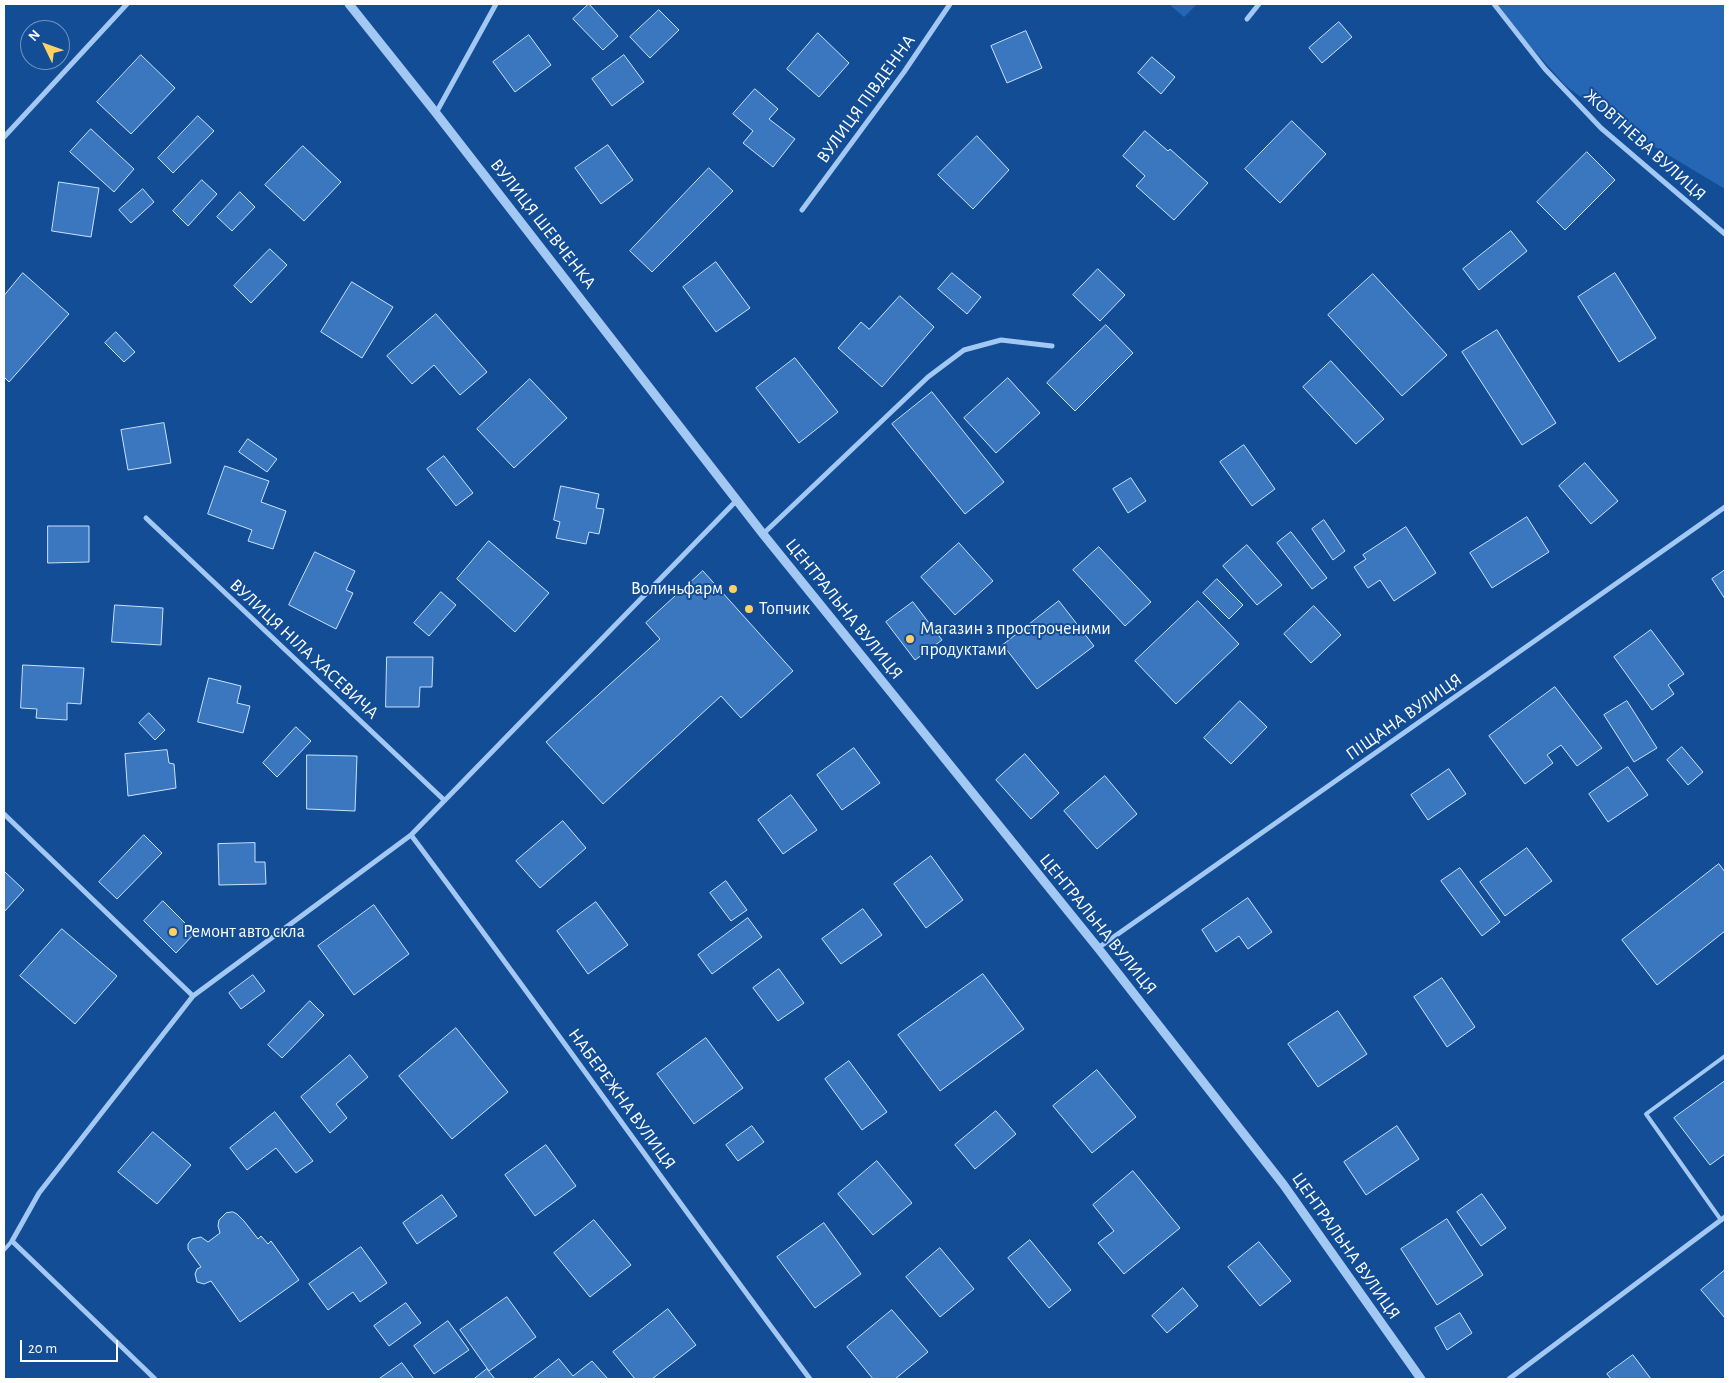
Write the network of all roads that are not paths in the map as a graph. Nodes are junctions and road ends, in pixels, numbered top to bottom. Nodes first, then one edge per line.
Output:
1 (127, 4) edge
2 (349, 4) edge
3 (496, 4) edge
4 (950, 4) edge
5 (1259, 4) edge
6 (1494, 4) edge
7 (1247, 19) dead end
8 (436, 113) junction
9 (4, 137) edge
10 (802, 210) dead end
11 (1725, 234) edge
12 (1052, 346) dead end
13 (737, 500) junction
14 (1725, 507) edge
15 (146, 518) dead end
16 (763, 534) junction
17 (444, 800) junction
18 (4, 814) edge
19 (411, 835) junction
20 (1098, 948) junction
21 (193, 996) junction
22 (1725, 1056) edge
23 (1723, 1219) edge
24 (12, 1241) junction
25 (4, 1250) edge
26 (155, 1379) edge
27 (810, 1379) edge
28 (1421, 1379) edge
29 (1509, 1379) edge

1 - 9 street
2 - 8 street, ВУЛИЦЯ ШЕВЧЕНКА
3 - 8 street
4 - 10 street, ВУЛИЦЯ ПІВДЕННА
5 - 7 street
6 - 11 street, ЖОВТНЕВА ВУЛИЦЯ
8 - 13 street, ВУЛИЦЯ ШЕВЧЕНКА
12 - 16 street
13 - 16 street, ЦЕНТРАЛЬНА ВУЛИЦЯ
13 - 17 street
14 - 20 street, ПІЩАНА ВУЛИЦЯ
15 - 17 street, ВУЛИЦЯ НІЛА ХАСЕВИЧА
16 - 20 street, ЦЕНТРАЛЬНА ВУЛИЦЯ
17 - 19 street
18 - 21 street
19 - 21 street
19 - 27 street, НАБЕРЕЖНА ВУЛИЦЯ
20 - 28 street, ЦЕНТРАЛЬНА ВУЛИЦЯ
21 - 24 street
22 - 23 lane
23 - 29 street
24 - 25 lane
24 - 26 street

